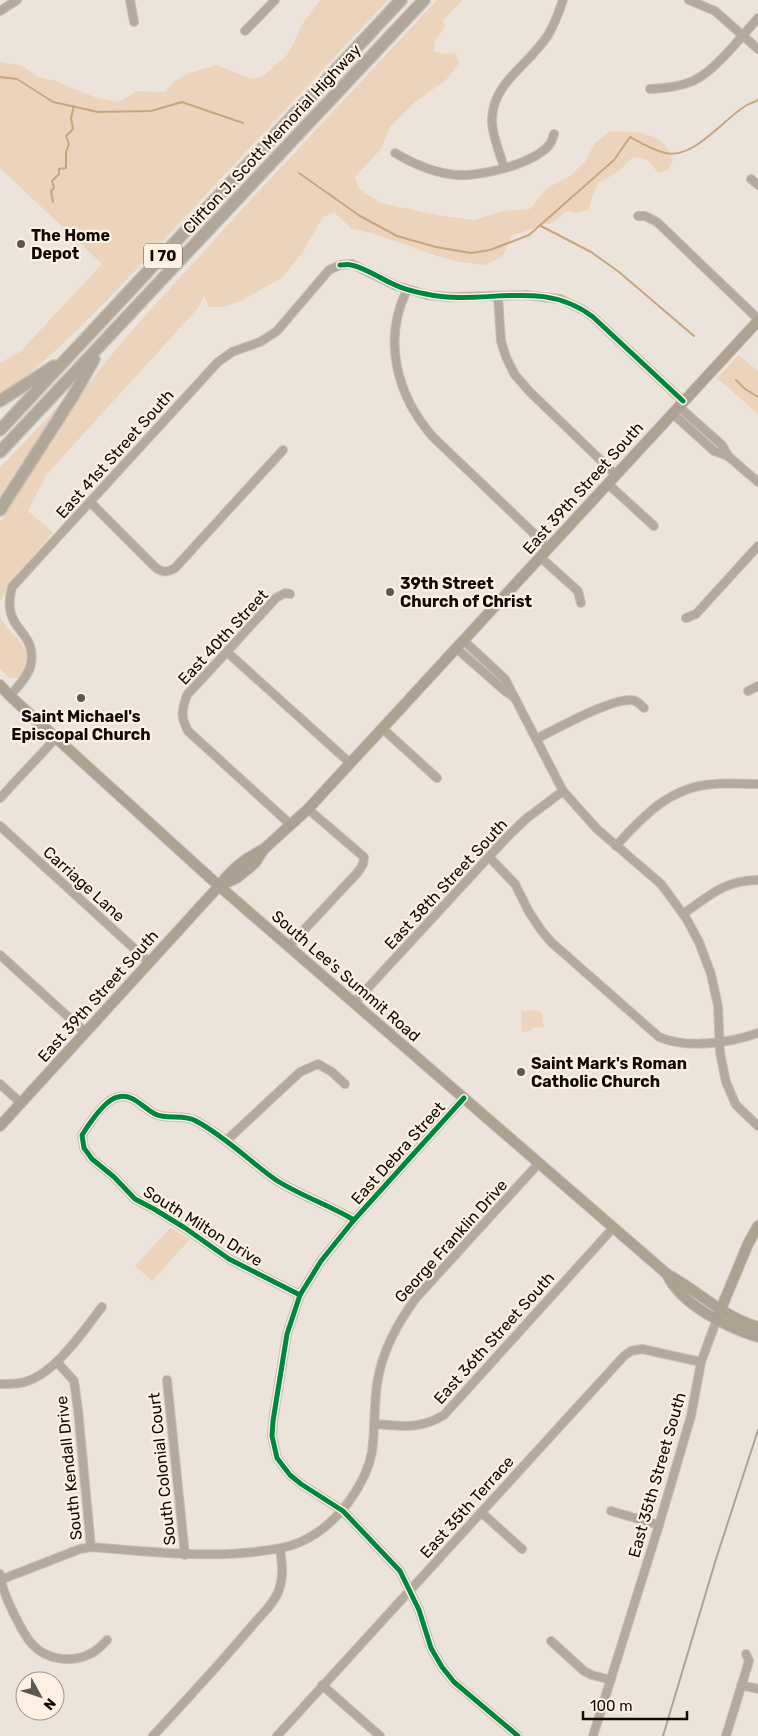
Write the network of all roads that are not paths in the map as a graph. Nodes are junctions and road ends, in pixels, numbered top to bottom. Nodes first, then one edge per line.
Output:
1 (17, 0) edge
2 (130, 0) edge
3 (275, 0) edge
4 (401, 0) edge
5 (424, 0) edge
6 (563, 0) edge
7 (689, 0) edge
8 (0, 11) edge
9 (758, 18) edge
10 (134, 22) dead end
11 (245, 31) dead end
12 (743, 34) junction
13 (758, 49) edge
14 (650, 89) dead end
15 (554, 134) dead end
16 (395, 153) dead end
17 (504, 167) junction
18 (751, 179) dead end
19 (758, 185) edge
20 (638, 216) dead end
21 (407, 290) junction
22 (498, 297) junction
23 (758, 320) edge
24 (104, 342) junction
25 (68, 357) junction
26 (0, 401) edge
27 (678, 407) junction
28 (0, 430) edge
29 (283, 450) dead end
30 (0, 452) edge
31 (616, 475) junction
32 (758, 482) edge
33 (608, 484) junction
34 (90, 502) junction
35 (0, 510) edge
36 (654, 526) dead end
37 (758, 546) edge
38 (549, 548) junction
39 (540, 557) junction
40 (290, 594) dead end
41 (582, 603) dead end
42 (686, 618) dead end
43 (460, 644) junction
44 (227, 652) junction
45 (0, 685) edge
46 (758, 686) edge
47 (0, 690) edge
48 (748, 691) dead end
49 (10, 696) junction
50 (644, 708) dead end
51 (383, 729) junction
52 (56, 738) junction
53 (536, 739) junction
54 (350, 763) junction
55 (437, 778) dead end
56 (758, 784) edge
57 (563, 791) junction
58 (0, 798) edge
59 (308, 809) junction
60 (0, 826) edge
61 (291, 826) junction
62 (616, 846) junction
63 (488, 857) junction
64 (758, 880) edge
65 (219, 886) junction
66 (683, 914) junction
67 (289, 946) junction
68 (0, 955) edge
69 (149, 962) junction
70 (354, 1003) junction
71 (85, 1032) junction
72 (758, 1033) edge
73 (721, 1041) junction
74 (0, 1084) edge
75 (345, 1084) dead end
76 (464, 1098) junction
77 (21, 1103) junction
78 (0, 1126) edge
79 (758, 1126) edge
80 (227, 1140) junction
81 (539, 1163) junction
82 (354, 1220) junction
83 (758, 1226) edge
84 (613, 1228) junction
85 (300, 1295) junction
86 (102, 1307) dead end
87 (719, 1315) junction
88 (757, 1334) edge
89 (57, 1362) junction
90 (701, 1362) junction
91 (167, 1380) dead end
92 (0, 1384) edge
93 (374, 1424) junction
94 (343, 1511) junction
95 (611, 1511) dead end
96 (482, 1512) junction
97 (659, 1526) junction
98 (91, 1547) junction
99 (280, 1549) junction
100 (522, 1549) dead end
101 (185, 1555) junction
102 (0, 1574) edge
103 (0, 1580) edge
104 (410, 1590) junction
105 (107, 1640) dead end
106 (551, 1641) dead end
107 (746, 1654) dead end
108 (611, 1680) junction
109 (742, 1685) junction
110 (322, 1686) junction
111 (758, 1688) edge
112 (153, 1736) edge
113 (277, 1736) edge
114 (380, 1736) edge
115 (518, 1736) edge
116 (593, 1736) edge
117 (726, 1736) edge

1 - 8 street
2 - 10 street
3 - 11 street
4 - 25 highway, Clifton J. Scott Memorial Highway / I 70
5 - 24 highway, Clifton J. Scott Memorial Highway / I 70
6 - 17 street
7 - 12 street
9 - 12 street
12 - 13 street
12 - 14 street
15 - 17 street
16 - 17 street
18 - 19 street
20 - 23 street
21 - 22 street
21 - 34 street, East 41st Street South
21 - 38 street
22 - 27 street
22 - 31 street
23 - 27 main road, East 39th Street South
24 - 30 highway, Clifton J. Scott Memorial Highway / I 70
24 - 35 highway
25 - 26 highway
25 - 28 highway, Clifton J. Scott Memorial Highway / I 70
27 - 31 main road, East 39th Street South
27 - 32 street
29 - 34 street
31 - 33 main road, East 39th Street South
33 - 36 street
33 - 38 main road, East 39th Street South
34 - 49 street, East 41st Street South
37 - 42 street
38 - 39 main road, East 39th Street South
39 - 41 street
39 - 43 main road, East 39th Street South
40 - 44 street, East 40th Street
43 - 51 main road, East 39th Street South
43 - 53 street
44 - 54 street
44 - 61 street, East 40th Street
45 - 49 main road, South Lee's Summit Road
46 - 48 street
47 - 49 main road, South Lee's Summit Road
49 - 52 main road, South Lee's Summit Road
50 - 53 street
51 - 54 main road, East 39th Street South
51 - 55 street
52 - 58 street
52 - 65 main road, South Lee's Summit Road
53 - 57 street
54 - 59 main road, East 39th Street South
56 - 62 street
57 - 62 street
57 - 63 street, East 38th Street South
59 - 61 main road, East 39th Street South
59 - 67 street
60 - 69 street, Carriage Lane
61 - 65 main road, East 39th Street South
62 - 66 street
63 - 70 street, East 38th Street South
63 - 73 street
64 - 66 street
65 - 67 main road, South Lee's Summit Road
65 - 69 main road, East 39th Street South
66 - 73 street
67 - 70 main road, South Lee's Summit Road
68 - 71 street
69 - 71 main road, East 39th Street South
70 - 76 main road, South Lee's Summit Road
71 - 77 main road, East 39th Street South
72 - 73 street
73 - 79 street
74 - 77 street
75 - 80 street
76 - 81 main road, South Lee's Summit Road
76 - 82 street, East Debra Street
77 - 78 main road, East 39th Street South
80 - 82 street
80 - 85 street, South Milton Drive
81 - 84 main road, South Lee's Summit Road
81 - 93 street, George Franklin Drive
82 - 85 street, East Debra Street
83 - 87 main road, East 35th Street South
84 - 87 main road, South Lee's Summit Road
84 - 93 street, East 36th Street South
85 - 94 street, East Debra Street
86 - 89 street
87 - 88 main road, South Lee's Summit Road
87 - 90 street, East 35th Street South
89 - 92 street
89 - 98 street, South Kendall Drive
90 - 96 street, East 35th Terrace
90 - 97 street, East 35th Street South
91 - 101 street, South Colonial Court
93 - 94 street, George Franklin Drive
94 - 99 street, George Franklin Drive
94 - 104 street, East Debra Street
95 - 97 street
96 - 100 street
96 - 104 street, East 35th Terrace
97 - 108 street, East 35th Street South
98 - 101 street, George Franklin Drive
98 - 103 street, George Franklin Drive
99 - 101 street, George Franklin Drive
99 - 112 street
102 - 103 street
103 - 105 street
104 - 110 street, East 35th Terrace
104 - 115 street, East Debra Street
106 - 108 street
107 - 109 street
108 - 116 street, East 35th Street South
109 - 111 street
109 - 117 street
110 - 113 street, East 35th Terrace
110 - 114 street

